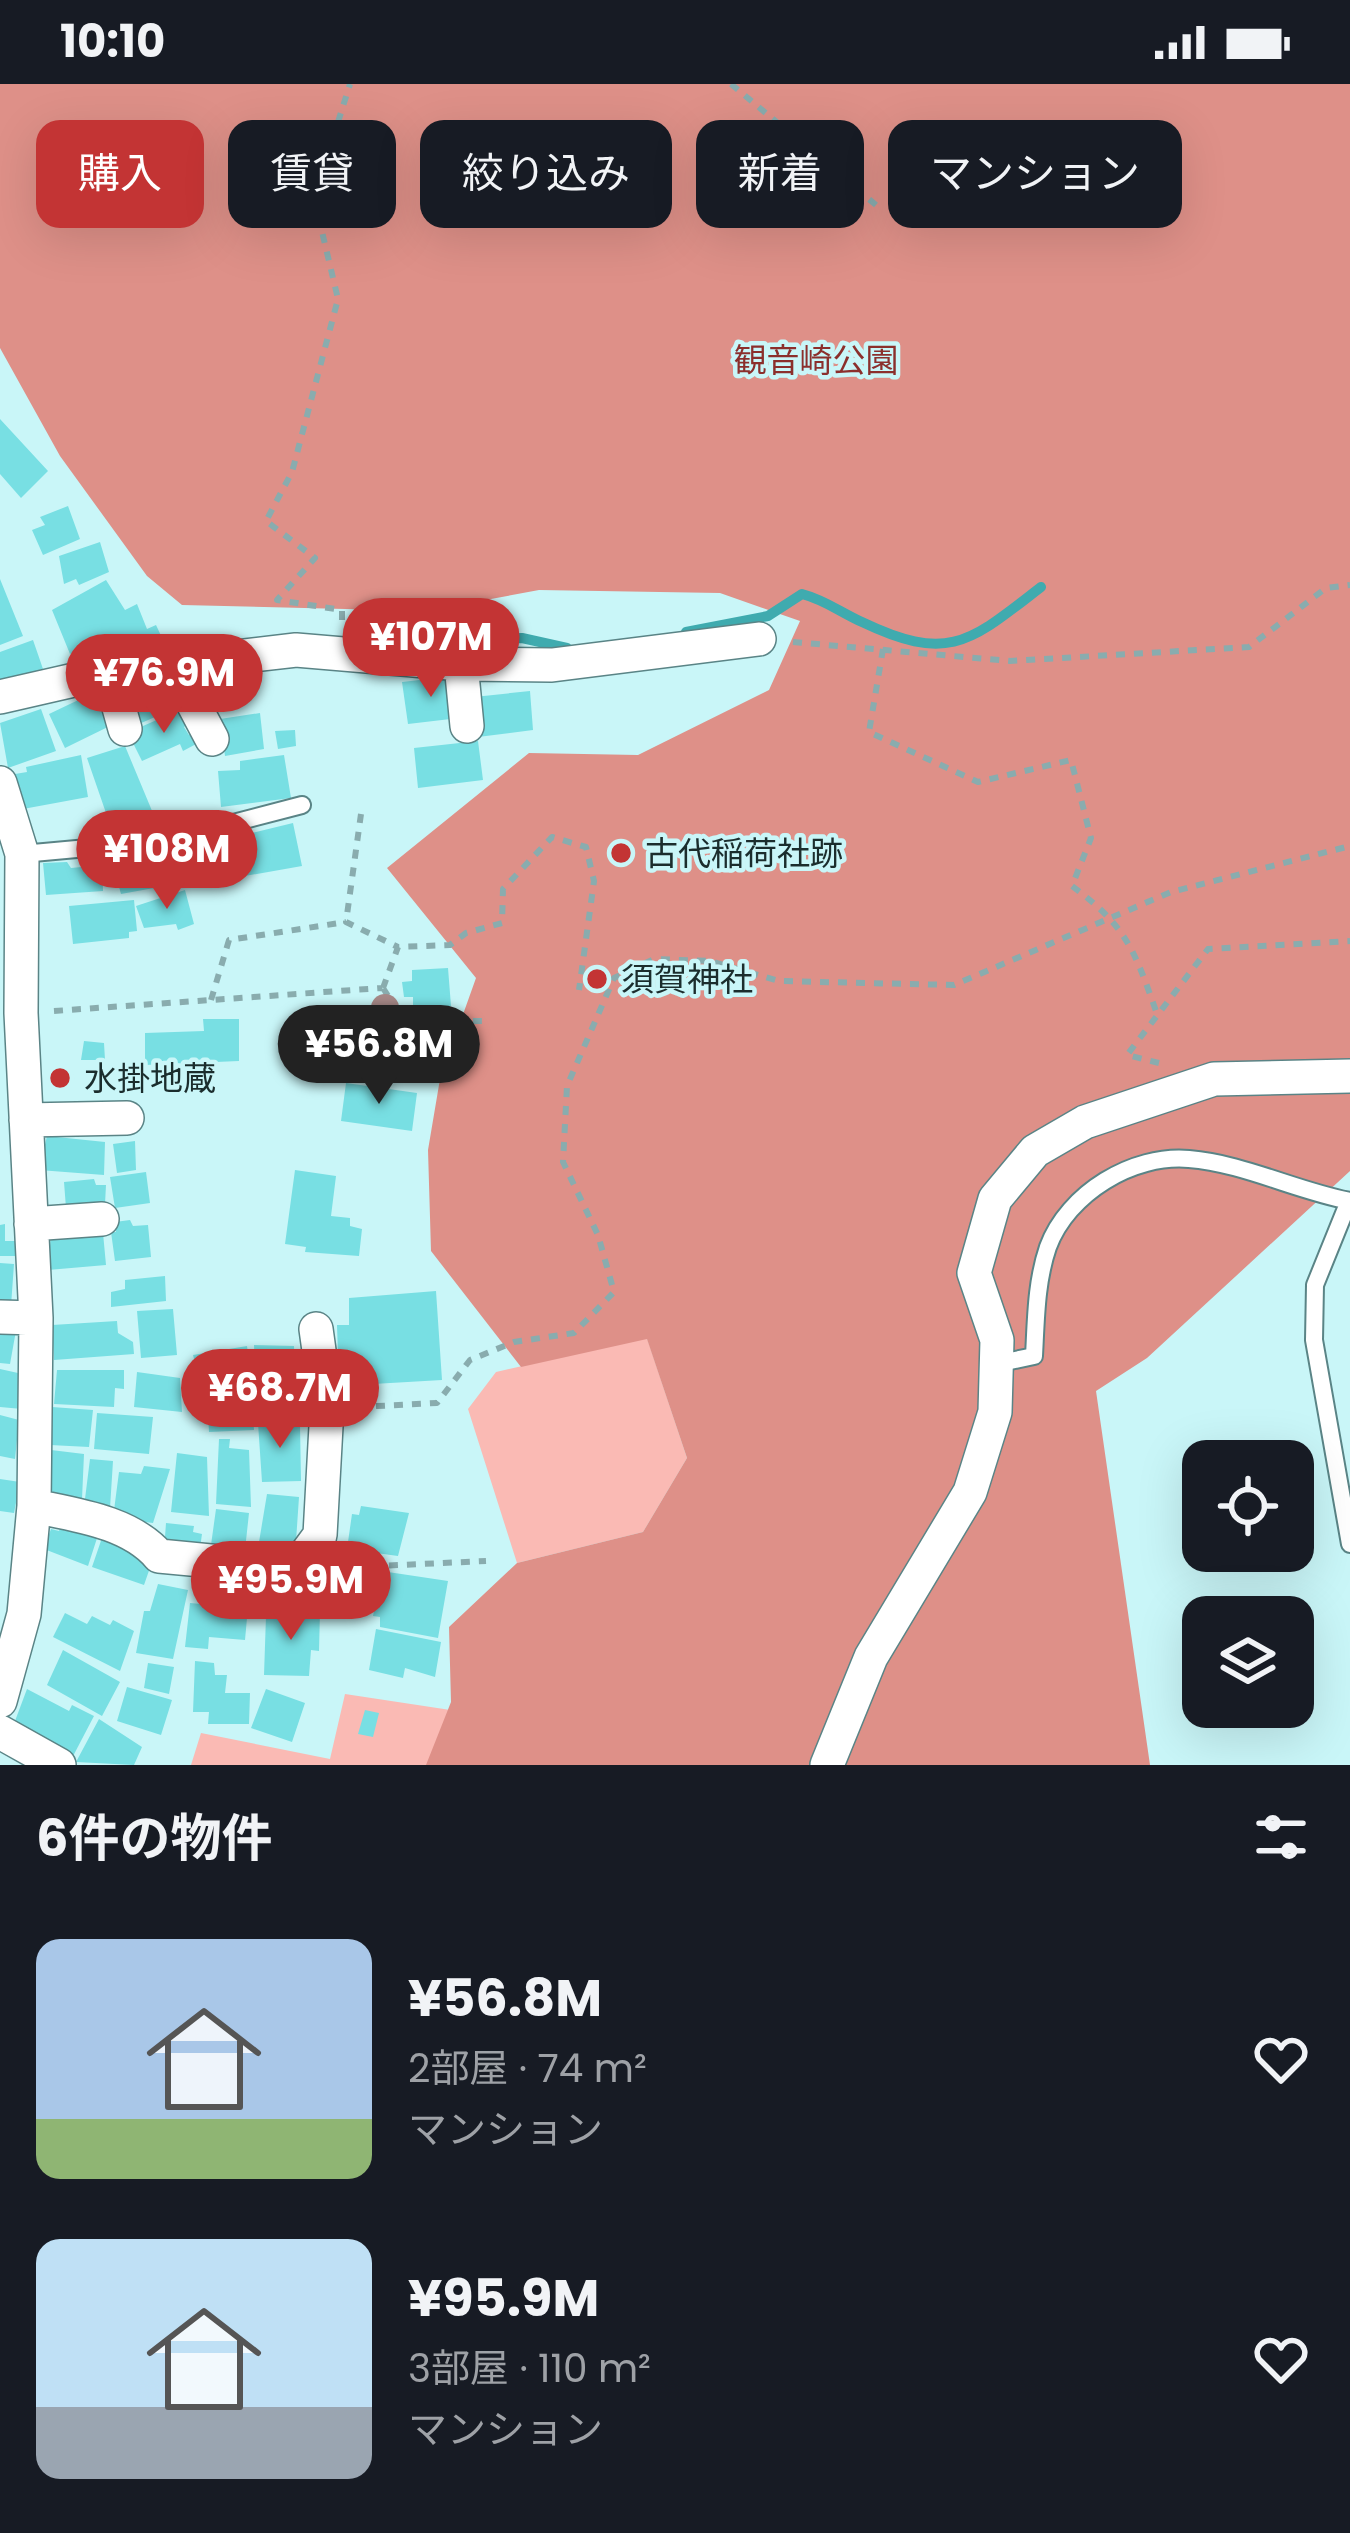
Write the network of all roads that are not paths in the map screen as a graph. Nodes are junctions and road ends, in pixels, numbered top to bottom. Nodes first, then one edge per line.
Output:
1 (759, 639) road end
2 (183, 663) junction
3 (461, 664) junction
4 (109, 672) junction
5 (0, 697) edge
6 (466, 726) dead end
7 (125, 729) dead end
8 (212, 739) dead end
9 (0, 783) edge
10 (302, 806) dead end
11 (22, 854) junction
12 (11, 944) edge
13 (10, 1013) edge
14 (1350, 1076) edge
15 (127, 1118) dead end
16 (26, 1120) junction
17 (1350, 1201) edge
18 (102, 1219) dead end
19 (31, 1224) junction
20 (0, 1317) edge
21 (35, 1318) junction
22 (316, 1329) dead end
23 (996, 1364) junction
24 (0, 1468) edge
25 (34, 1491) junction
26 (1350, 1544) edge
27 (12, 1611) edge
28 (0, 1700) edge
29 (0, 1732) edge
30 (59, 1765) edge
31 (827, 1765) edge

1 - 3 street
2 - 3 street
2 - 4 street
2 - 8 street
3 - 6 street
4 - 5 street
4 - 7 street
9 - 11 street
10 - 11 lane
11 - 12 street
12 - 13 street
13 - 16 street
14 - 23 street
15 - 16 street
16 - 19 street
17 - 23 lane
17 - 26 lane
18 - 19 street
19 - 21 street
20 - 21 street
21 - 25 street
22 - 25 street
23 - 31 street
24 - 25 street
25 - 27 street
27 - 28 street
29 - 30 street

